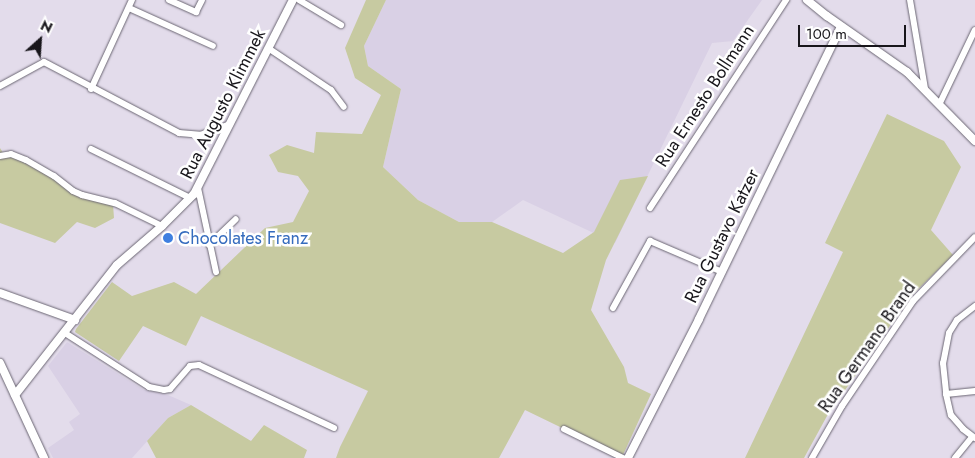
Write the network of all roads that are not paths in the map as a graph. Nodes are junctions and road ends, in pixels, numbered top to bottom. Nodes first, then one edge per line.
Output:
1 (132, 0) edge
2 (169, 0) edge
3 (202, 0) edge
4 (293, 0) edge
5 (300, 0) edge
6 (786, 0) edge
7 (807, 0) edge
8 (910, 0) edge
9 (129, 8) junction
10 (341, 25) dead end
11 (842, 27) junction
12 (975, 30) edge
13 (213, 46) dead end
14 (268, 48) junction
15 (0, 86) edge
16 (91, 88) junction
17 (925, 89) junction
18 (939, 105) junction
19 (344, 107) dead end
20 (231, 124) junction
21 (975, 142) edge
22 (91, 149) dead end
23 (0, 156) edge
24 (198, 188) junction
25 (190, 198) junction
26 (650, 208) dead end
27 (236, 218) dead end
28 (162, 226) junction
29 (975, 237) edge
30 (209, 245) junction
31 (216, 272) dead end
32 (722, 272) junction
33 (0, 293) edge
34 (975, 306) edge
35 (613, 308) dead end
36 (75, 320) junction
37 (65, 333) junction
38 (0, 363) edge
39 (975, 391) edge
40 (946, 394) junction
41 (15, 395) junction
42 (334, 428) dead end
43 (564, 429) dead end
44 (974, 437) edge
45 (44, 458) edge
46 (622, 458) edge
47 (628, 458) edge
48 (812, 458) edge
49 (955, 458) edge

1 - 9 street
2 - 3 street
4 - 14 street, Rua Augusto Klimmek
5 - 10 street
6 - 26 street, Rua Ernesto Bollmann
7 - 11 street
8 - 17 street
9 - 13 street
9 - 16 street
11 - 17 street
11 - 32 street, Rua Gustavo Katzer
12 - 18 street
14 - 19 street
14 - 20 street, Rua Augusto Klimmek
15 - 16 street
16 - 20 street
17 - 18 street
18 - 21 street
20 - 24 street, Rua Augusto Klimmek
22 - 25 street
23 - 28 street
24 - 25 street, Rua Augusto Klimmek
24 - 30 street
25 - 28 street, Rua Augusto Klimmek
27 - 30 street
28 - 36 street, Rua Augusto Klimmek
29 - 48 street, Rua Germano Brand
30 - 31 street
32 - 35 street
32 - 47 street, Rua Gustavo Katzer
33 - 36 street
34 - 40 street
36 - 37 street, Rua Augusto Klimmek
37 - 41 street, Rua Augusto Klimmek
37 - 42 street
38 - 41 street
39 - 40 street
40 - 44 street
41 - 45 street
43 - 46 street
44 - 49 street

